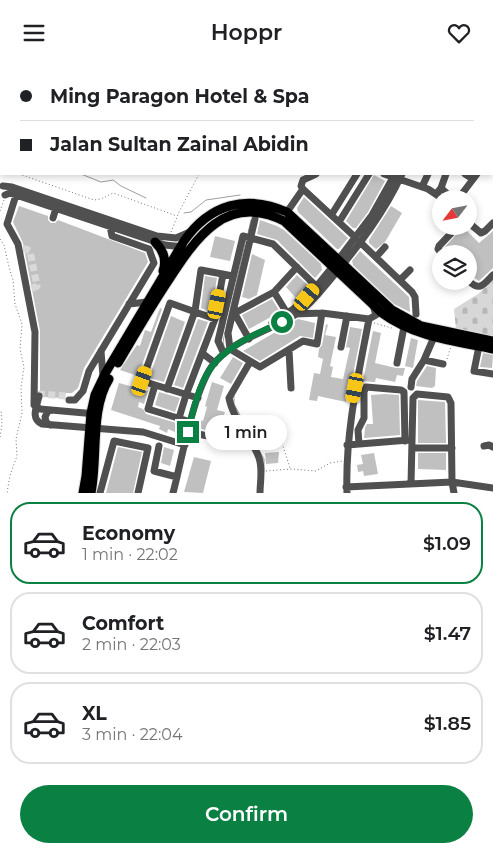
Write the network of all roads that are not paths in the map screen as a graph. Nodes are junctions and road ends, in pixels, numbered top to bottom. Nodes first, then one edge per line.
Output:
1 (314, 175) edge
2 (356, 175) edge
3 (367, 175) edge
4 (428, 175) edge
5 (446, 175) edge
6 (397, 176) edge
7 (475, 177) edge
8 (2, 186) edge
9 (422, 187) junction
10 (303, 189) junction
11 (432, 190) edge
12 (441, 190) edge
13 (465, 190) edge
14 (16, 195) junction
15 (3, 197) edge
16 (56, 208) junction
17 (287, 212) junction
18 (332, 214) junction
19 (53, 218) dead end
20 (255, 219) dead end
21 (339, 222) junction
22 (493, 223) edge
23 (110, 227) junction
24 (478, 230) edge
25 (190, 233) junction
26 (449, 235) edge
27 (251, 237) junction
28 (358, 240) junction
29 (155, 242) junction
30 (193, 244) junction
31 (440, 245) edge
32 (386, 247) dead end
33 (180, 248) junction
34 (376, 257) junction
35 (338, 265) junction
36 (297, 267) junction
37 (410, 270) dead end
38 (223, 274) junction
39 (493, 275) edge
40 (233, 276) junction
41 (400, 280) junction
42 (160, 281) junction
43 (146, 284) dead end
44 (316, 286) junction
45 (477, 287) edge
46 (274, 292) junction
47 (313, 299) junction
48 (132, 302) junction
49 (148, 302) junction
50 (373, 305) junction
51 (195, 311) junction
52 (286, 313) junction
53 (322, 313) junction
54 (234, 314) junction
55 (296, 314) junction
56 (416, 314) dead end
57 (126, 316) dead end
58 (347, 316) junction
59 (215, 319) junction
60 (368, 320) junction
61 (404, 327) junction
62 (266, 328) junction
63 (434, 337) junction
64 (249, 339) junction
65 (493, 341) edge
66 (31, 344) dead end
67 (479, 346) junction
68 (341, 347) dead end
69 (493, 349) edge
70 (289, 350) junction
71 (101, 351) junction
72 (227, 351) junction
73 (202, 353) junction
74 (424, 360) junction
75 (250, 362) junction
76 (215, 363) junction
77 (397, 363) dead end
78 (443, 364) road end
79 (36, 372) junction
80 (493, 374) edge
81 (103, 377) junction
82 (155, 385) junction
83 (411, 387) dead end
84 (291, 388) dead end
85 (166, 389) junction
86 (186, 395) junction
87 (39, 396) dead end
88 (198, 398) junction
89 (52, 410) junction
90 (36, 411) junction
91 (71, 412) junction
92 (95, 414) junction
93 (179, 418) junction
94 (191, 421) junction
95 (50, 425) junction
96 (73, 427) junction
97 (93, 428) junction
98 (188, 432) junction
99 (213, 437) dead end
100 (410, 443) junction
101 (359, 444) junction
102 (185, 445) junction
103 (348, 445) junction
104 (159, 446) dead end
105 (484, 446) dead end
106 (493, 447) edge
107 (452, 448) junction
108 (177, 477) junction
109 (452, 482) junction
110 (411, 484) junction
111 (493, 488) edge
112 (346, 490) edge
113 (83, 493) edge
114 (91, 493) edge
115 (100, 493) edge
116 (138, 493) edge
117 (173, 493) edge
118 (260, 493) edge
119 (454, 493) edge

1 - 10 street
2 - 18 street
3 - 21 street
4 - 9 street
5 - 12 street
6 - 9 street
6 - 28 street
7 - 13 street
8 - 15 street
8 - 25 street
9 - 11 street
10 - 17 street
10 - 18 street
14 - 15 street
14 - 16 street
14 - 79 street
16 - 19 street
16 - 23 street
17 - 25 main road
17 - 35 main road
18 - 21 street
20 - 27 street
21 - 28 street
22 - 24 street
23 - 29 street
23 - 48 street
25 - 33 main road
26 - 31 street
27 - 36 street
27 - 40 street
27 - 54 street
28 - 34 street
28 - 35 street
29 - 33 street
29 - 42 main road
30 - 33 street
30 - 35 main road
30 - 92 main road
32 - 34 street
33 - 42 main road
34 - 41 street
35 - 44 street
35 - 47 street
35 - 50 main road
35 - 65 main road
36 - 44 street
36 - 46 street
37 - 41 street
38 - 40 street
38 - 51 street
38 - 59 street
39 - 45 street
40 - 72 street
41 - 56 street
42 - 49 main road
43 - 48 street
44 - 52 street
46 - 52 street
46 - 54 street
47 - 53 street
47 - 55 street
48 - 49 street
48 - 57 street
48 - 71 street
49 - 81 main road
50 - 60 street
50 - 61 main road
51 - 59 street
51 - 82 street
51 - 85 street
52 - 62 street
53 - 55 street
53 - 58 street
53 - 70 street
54 - 64 street
54 - 72 street
55 - 62 street
58 - 60 street
58 - 68 street
59 - 73 street
60 - 103 street
61 - 63 main road
61 - 77 street
62 - 64 street
63 - 67 main road
63 - 74 street
64 - 72 street
66 - 79 street
67 - 69 main road
67 - 80 street
70 - 75 street
70 - 84 street
71 - 81 street
71 - 91 street
72 - 75 street
72 - 76 street
73 - 76 street
73 - 86 street
74 - 78 street
74 - 83 street
75 - 118 street
76 - 88 street
79 - 90 street
81 - 92 main road
82 - 85 street
82 - 93 street
85 - 86 street
86 - 88 street
86 - 93 street
87 - 90 street
88 - 94 street
89 - 90 street
89 - 91 street
89 - 95 street
90 - 95 street
91 - 92 street
91 - 96 street
92 - 97 main road
93 - 94 street
94 - 98 street
95 - 96 street
96 - 97 street
97 - 102 street
97 - 113 main road
97 - 114 main road
98 - 99 street
98 - 102 street
100 - 101 street
100 - 101 street
100 - 107 street
100 - 107 street
100 - 110 street
101 - 103 street
102 - 108 street
103 - 112 street
104 - 108 street
105 - 106 street
107 - 109 street
108 - 117 street
109 - 110 street
109 - 111 street
109 - 119 street
110 - 112 street
115 - 116 street

